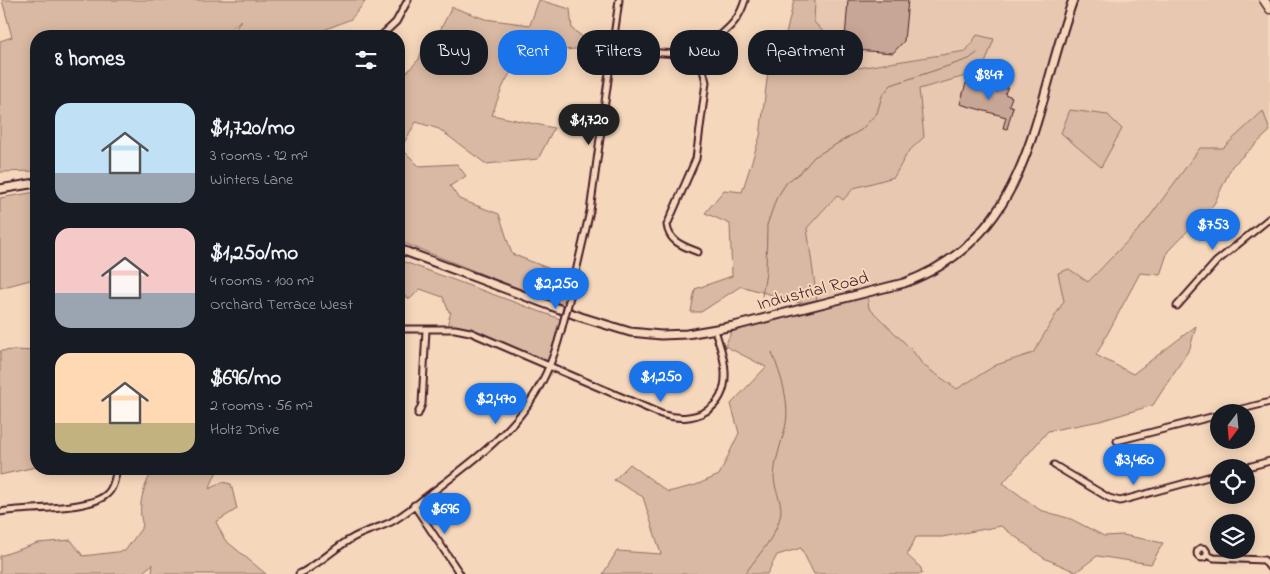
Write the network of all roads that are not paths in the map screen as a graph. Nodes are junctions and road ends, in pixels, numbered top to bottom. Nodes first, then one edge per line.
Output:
1 (408, 0) edge
2 (619, 0) edge
3 (745, 0) edge
4 (1073, 0) edge
5 (1264, 0) edge
6 (1270, 9) edge
7 (387, 30) edge
8 (616, 30) edge
9 (726, 30) edge
10 (610, 75) edge
11 (704, 75) edge
12 (30, 184) edge
13 (0, 189) edge
14 (1270, 218) edge
15 (405, 251) edge
16 (698, 252) dead end
17 (1177, 306) dead end
18 (405, 329) edge
19 (426, 330) junction
20 (715, 330) junction
21 (548, 366) junction
22 (1270, 402) edge
23 (1255, 406) edge
24 (418, 414) dead end
25 (1210, 417) edge
26 (1117, 441) dead end
27 (1270, 461) edge
28 (1054, 464) dead end
29 (1255, 465) edge
30 (116, 475) edge
31 (1210, 476) edge
32 (414, 505) junction
33 (0, 512) edge
34 (1207, 555) dead end
35 (1270, 568) edge
36 (300, 574) edge
37 (460, 574) edge

1 - 7 street
2 - 8 street
3 - 9 street
4 - 20 main road, Industrial Road
5 - 6 highway
10 - 21 street, bridge
11 - 16 street
12 - 13 main road
14 - 17 street
15 - 20 main road, Industrial Road
18 - 19 street
19 - 21 street
19 - 24 street
20 - 21 street
21 - 32 street
22 - 23 street
25 - 26 street
27 - 29 street
28 - 31 street
30 - 33 street
32 - 36 street
32 - 37 street
34 - 35 street

